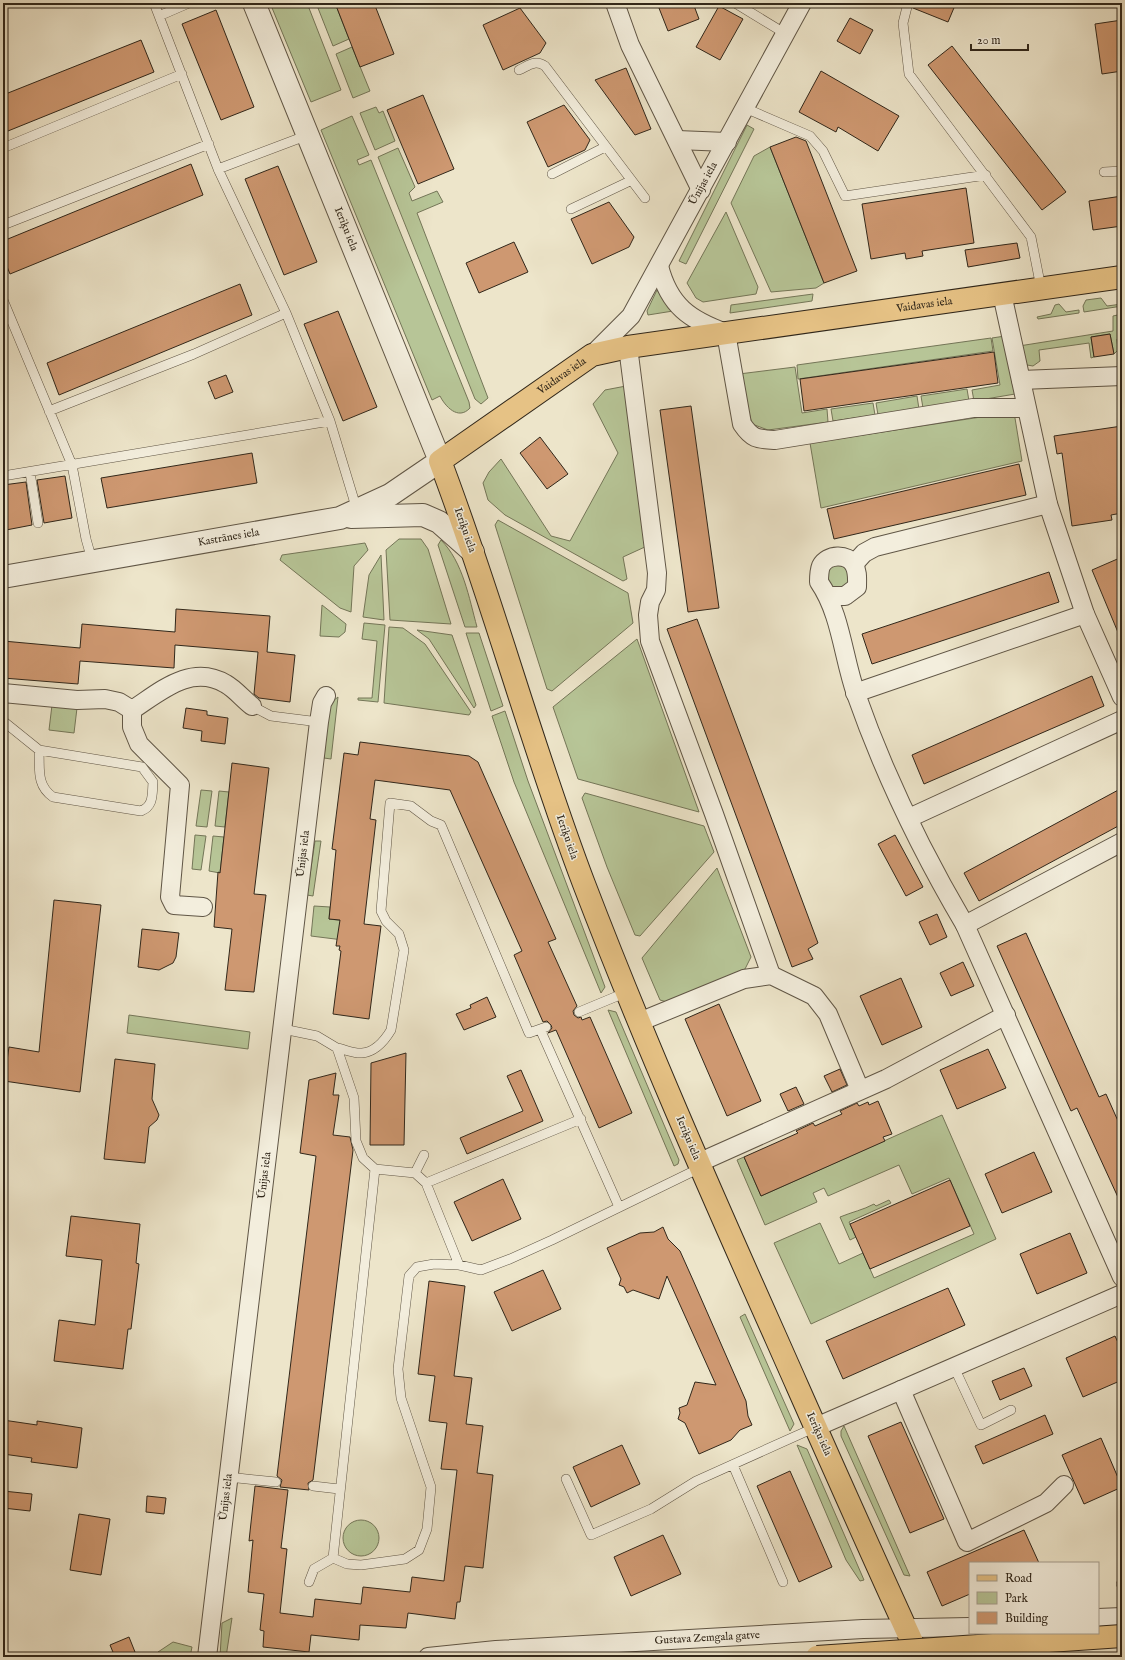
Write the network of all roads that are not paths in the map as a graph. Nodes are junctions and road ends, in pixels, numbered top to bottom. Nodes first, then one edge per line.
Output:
1 (154, 3) edge
2 (189, 3) edge
3 (254, 3) edge
4 (614, 3) edge
5 (735, 3) edge
6 (802, 3) edge
7 (908, 3) edge
8 (159, 16) junction
9 (786, 34) junction
10 (519, 70) dead end
11 (182, 74) junction
12 (745, 108) junction
13 (308, 135) junction
14 (677, 140) junction
15 (727, 142) junction
16 (209, 144) junction
17 (605, 147) junction
18 (3, 148) edge
19 (218, 169) junction
20 (1122, 171) edge
21 (1104, 172) dead end
22 (552, 174) dead end
23 (986, 175) junction
24 (630, 181) junction
25 (701, 190) junction
26 (645, 198) dead end
27 (571, 210) dead end
28 (3, 225) edge
29 (659, 266) junction
30 (1122, 277) edge
31 (1041, 288) junction
32 (1002, 294) junction
33 (3, 300) edge
34 (286, 313) junction
35 (726, 333) junction
36 (628, 347) junction
37 (592, 355) junction
38 (1122, 376) edge
39 (1021, 380) junction
40 (1026, 408) junction
41 (49, 411) junction
42 (330, 421) junction
43 (440, 461) junction
44 (72, 465) junction
45 (30, 472) junction
46 (3, 476) edge
47 (1048, 504) junction
48 (348, 514) junction
49 (38, 523) dead end
50 (473, 552) junction
51 (92, 560) junction
52 (854, 564) junction
53 (3, 577) edge
54 (828, 596) junction
55 (1085, 614) junction
56 (3, 693) edge
57 (855, 693) junction
58 (326, 696) dead end
59 (1122, 697) edge
60 (252, 706) joint
61 (132, 710) junction
62 (1122, 720) edge
63 (3, 721) edge
64 (320, 722) junction
65 (39, 750) junction
66 (909, 818) junction
67 (1122, 842) edge
68 (203, 907) dead end
69 (965, 924) junction
70 (771, 975) junction
71 (627, 992) junction
72 (579, 1012) dead end
73 (1006, 1015) junction
74 (639, 1022) junction
75 (283, 1029) junction
76 (337, 1048) junction
77 (860, 1090) junction
78 (580, 1119) junction
79 (424, 1155) dead end
80 (699, 1165) junction
81 (375, 1169) junction
82 (415, 1173) junction
83 (426, 1183) junction
84 (619, 1207) junction
85 (458, 1265) junction
86 (1122, 1277) edge
87 (1122, 1294) edge
88 (954, 1367) junction
89 (901, 1390) junction
90 (1011, 1410) dead end
91 (816, 1427) junction
92 (733, 1465) junction
93 (228, 1477) junction
94 (566, 1479) dead end
95 (276, 1482) dead end
96 (1064, 1485) dead end
97 (313, 1486) dead end
98 (339, 1489) junction
99 (333, 1558) junction
100 (309, 1582) dead end
101 (783, 1582) dead end
102 (1122, 1617) edge
103 (1099, 1618) edge
104 (905, 1627) junction
105 (969, 1627) edge
106 (796, 1633) junction
107 (1122, 1636) edge
108 (207, 1657) edge
109 (428, 1657) edge
110 (817, 1657) edge
111 (821, 1657) edge
112 (919, 1657) edge

1 - 8 lane
2 - 8 lane
3 - 13 street, Ieriķu iela
4 - 14 street
5 - 9 lane
6 - 9 street, Ūnijas iela
7 - 23 lane
8 - 11 lane
9 - 12 street, Ūnijas iela
10 - 17 lane
11 - 16 lane
11 - 18 lane
12 - 15 street, Ūnijas iela
12 - 23 lane
13 - 19 lane
13 - 43 street, Ieriķu iela
14 - 15 street
14 - 25 street
15 - 25 street, Ūnijas iela
16 - 19 lane
16 - 28 lane
17 - 22 lane
17 - 24 lane
19 - 34 lane
20 - 21 lane
23 - 31 lane
24 - 26 lane
24 - 27 lane
25 - 29 street, Ūnijas iela
29 - 35 street, Vaidavas iela
29 - 37 street, Ūnijas iela
30 - 31 main road, Vaidavas iela
31 - 32 main road, Vaidavas iela
32 - 35 main road, Vaidavas iela
32 - 39 street
33 - 41 lane
34 - 41 lane
34 - 42 lane
35 - 36 main road, Vaidavas iela
35 - 40 street
36 - 37 main road, Vaidavas iela
36 - 70 street
37 - 43 main road, Vaidavas iela
38 - 39 street
39 - 40 street
40 - 47 street
41 - 44 lane
42 - 44 lane
42 - 48 lane
43 - 48 street, Kastrānes iela
43 - 50 main road, Ieriķu iela
44 - 45 lane
44 - 51 lane
45 - 46 lane
45 - 49 lane
47 - 52 street
47 - 55 street
48 - 50 street
48 - 51 street, Kastrānes iela
50 - 71 main road, Ieriķu iela
51 - 53 street, Kastrānes iela
52 - 54 street
52 - 54 street
54 - 57 street
55 - 57 street
55 - 59 street
56 - 61 street
57 - 66 street
58 - 64 street, Ūnijas iela
60 - 61 street
60 - 64 lane
61 - 68 street
62 - 66 street
63 - 65 lane
64 - 75 street, Ūnijas iela
65 - 65 lane
66 - 69 street
67 - 69 street
69 - 73 street
70 - 74 street
70 - 77 street
71 - 72 lane
71 - 74 main road, Ieriķu iela
73 - 77 street
73 - 86 street
74 - 80 main road, Ieriķu iela
75 - 76 lane
75 - 93 street, Ūnijas iela
76 - 78 lane
76 - 81 lane
77 - 80 street
78 - 83 lane
78 - 84 lane
79 - 82 lane
80 - 84 lane
80 - 91 main road, Ieriķu iela
81 - 82 lane
81 - 98 lane
82 - 83 lane
83 - 85 lane
84 - 85 lane
85 - 99 lane
87 - 88 street
88 - 89 street
88 - 90 lane
89 - 91 street
89 - 96 street
91 - 92 lane
91 - 104 main road, Ieriķu iela
92 - 94 lane
92 - 101 lane
93 - 95 lane
93 - 108 street, Ūnijas iela
97 - 98 lane
98 - 99 lane
99 - 100 lane
102 - 103 street
104 - 105 street, Gustava Zemgala gatve
104 - 106 street, Gustava Zemgala gatve
104 - 112 main road, Ieriķu iela
106 - 109 street, Gustava Zemgala gatve
106 - 111 street, Gustava Zemgala gatve
107 - 110 main road, bridge

